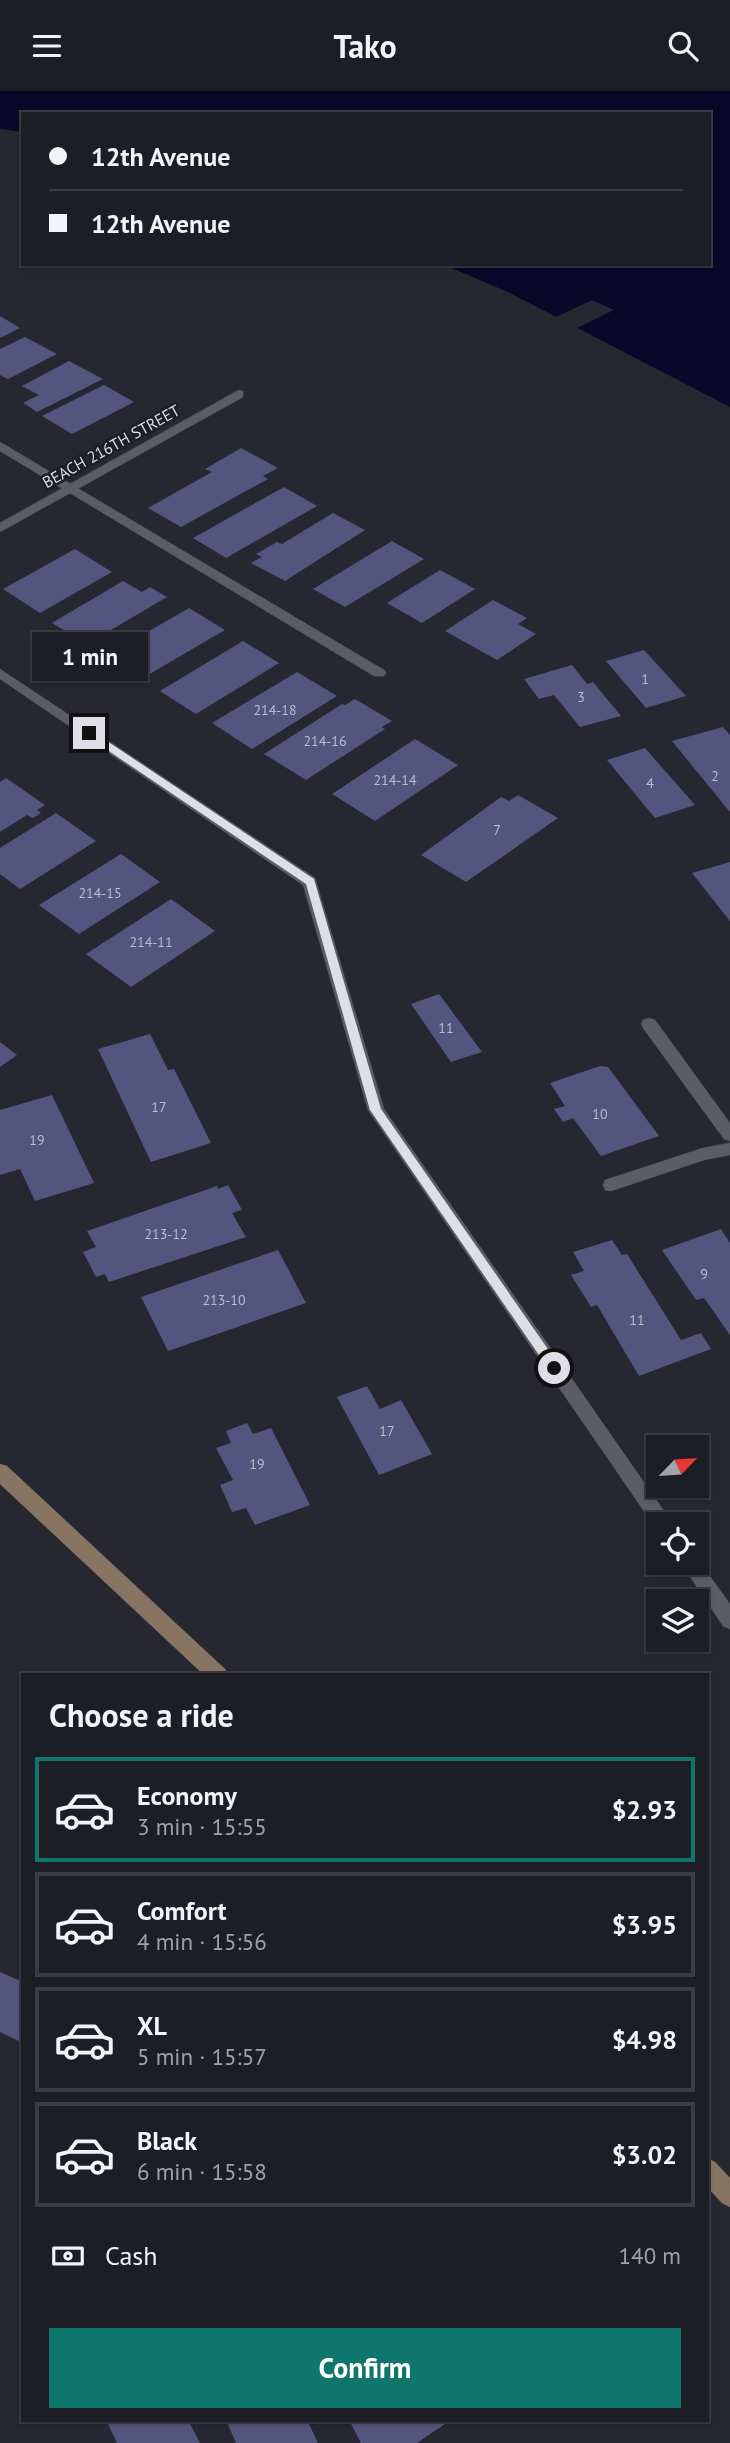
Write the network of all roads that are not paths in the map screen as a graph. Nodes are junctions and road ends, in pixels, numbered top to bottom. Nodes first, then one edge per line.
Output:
1 (239, 394) dead end
2 (0, 446) edge
3 (71, 488) junction
4 (0, 528) edge
5 (0, 673) edge
6 (379, 673) dead end
7 (649, 1024) dead end
8 (730, 1135) edge
9 (730, 1149) edge
10 (611, 1185) dead end
11 (0, 1472) edge
12 (656, 1512) edge
13 (699, 1575) edge
14 (730, 1620) edge
15 (216, 1673) edge
16 (709, 2172) edge
17 (730, 2195) edge

1 - 3 street, BEACH 216TH STREET
2 - 3 street
3 - 4 street, BEACH 216TH STREET
3 - 6 street
5 - 12 street
7 - 8 street
9 - 10 street
11 - 15 street
13 - 14 street
16 - 17 street

